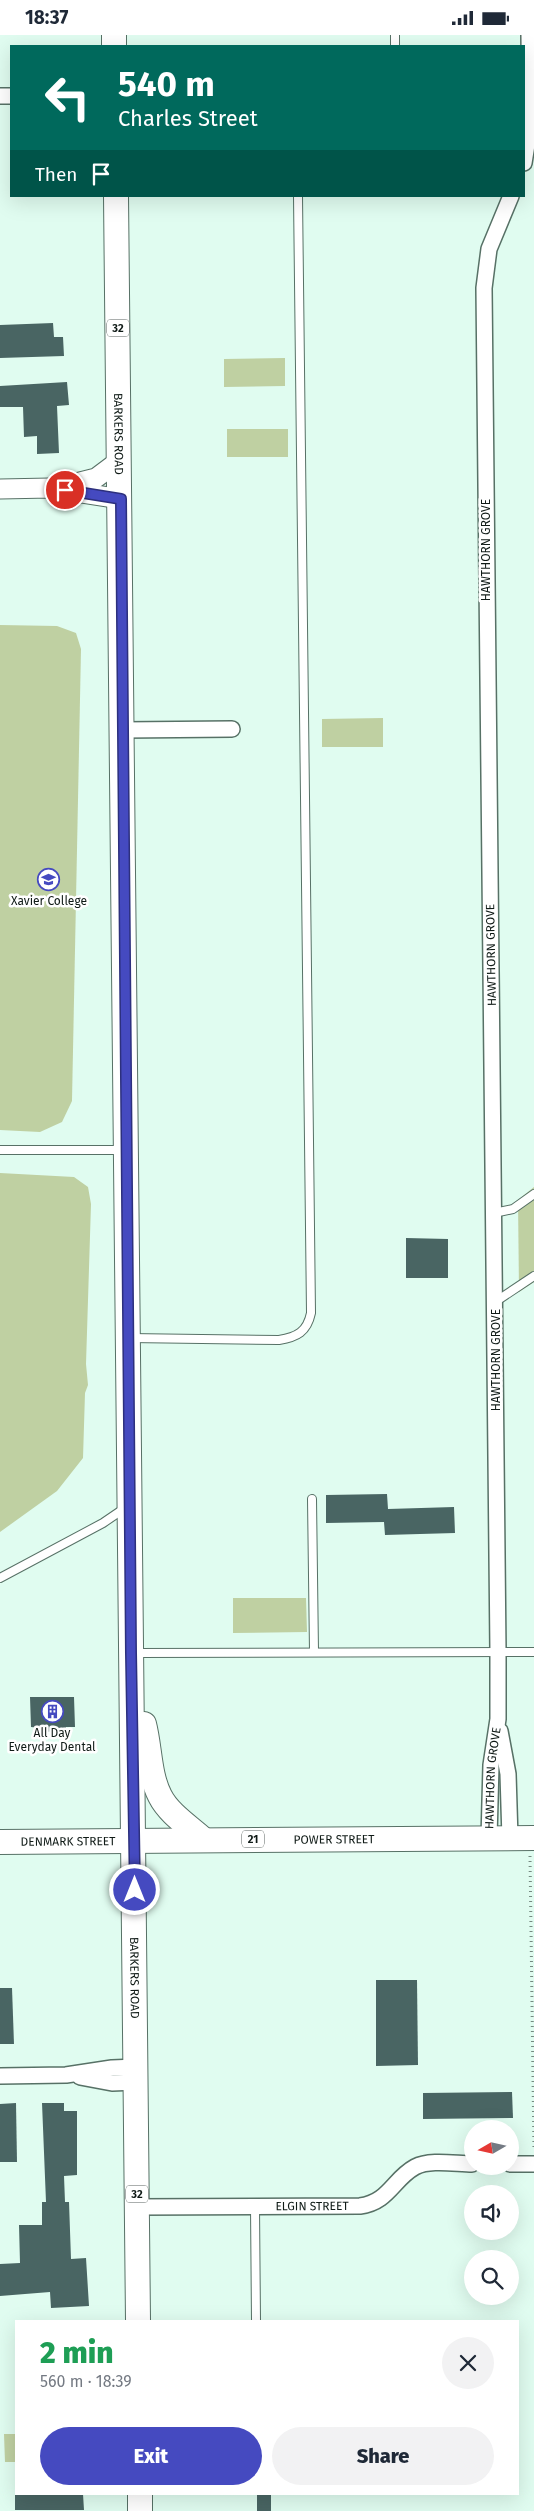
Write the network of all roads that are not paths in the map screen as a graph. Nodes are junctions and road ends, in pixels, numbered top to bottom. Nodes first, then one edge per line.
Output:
1 (529, 35) edge
2 (529, 125) edge
3 (525, 155) edge
4 (116, 197) edge
5 (298, 197) edge
6 (512, 197) edge
7 (120, 460) junction
8 (0, 489) edge
9 (50, 489) junction
10 (121, 499) junction
11 (232, 729) dead end
12 (123, 730) junction
13 (0, 1150) edge
14 (127, 1150) junction
15 (534, 1194) edge
16 (494, 1213) junction
17 (534, 1276) edge
18 (495, 1303) junction
19 (129, 1338) junction
20 (312, 1499) dead end
21 (130, 1504) junction
22 (0, 1578) edge
23 (314, 1652) junction
24 (498, 1652) junction
25 (534, 1652) edge
26 (131, 1653) junction
27 (131, 1679) junction
28 (498, 1719) junction
29 (516, 1838) edge
30 (135, 1840) junction
31 (204, 1840) junction
32 (0, 1842) edge
33 (136, 2074) junction
34 (0, 2076) edge
35 (464, 2164) edge
36 (519, 2164) edge
37 (534, 2164) edge
38 (137, 2207) junction
39 (255, 2207) junction
40 (138, 2320) edge
41 (256, 2320) edge
42 (140, 2495) edge
43 (140, 2511) edge

1 - 2 street
2 - 3 street
4 - 7 main road, BARKERS ROAD / 32
5 - 19 lane
6 - 16 street, HAWTHORN GROVE
7 - 9 street
7 - 10 main road, BARKERS ROAD / 32
8 - 9 street
9 - 10 street
10 - 12 main road, BARKERS ROAD / 32
11 - 12 street
12 - 14 main road, BARKERS ROAD / 32
13 - 14 lane
14 - 19 main road, BARKERS ROAD / 32
15 - 16 lane
16 - 18 street, HAWTHORN GROVE
17 - 18 lane
18 - 24 street, HAWTHORN GROVE
19 - 21 main road, BARKERS ROAD / 32
20 - 23 lane
21 - 22 lane
21 - 26 main road, BARKERS ROAD / 32
23 - 24 lane
23 - 26 lane
24 - 25 lane
24 - 28 street, HAWTHORN GROVE
26 - 27 main road, BARKERS ROAD / 32
27 - 30 main road, BARKERS ROAD / 32
27 - 31 main road
28 - 29 street, HAWTHORN GROVE
28 - 29 street, HAWTHORN GROVE
29 - 31 main road, POWER STREET / 21
30 - 31 main road, POWER STREET / 21
30 - 32 main road, DENMARK STREET / 21
30 - 33 main road, BARKERS ROAD / 32
33 - 34 street
33 - 38 main road, BARKERS ROAD / 32
35 - 39 street, ELGIN STREET
36 - 37 street
38 - 39 street, ELGIN STREET
38 - 40 main road, BARKERS ROAD / 32
39 - 41 lane
42 - 43 main road

